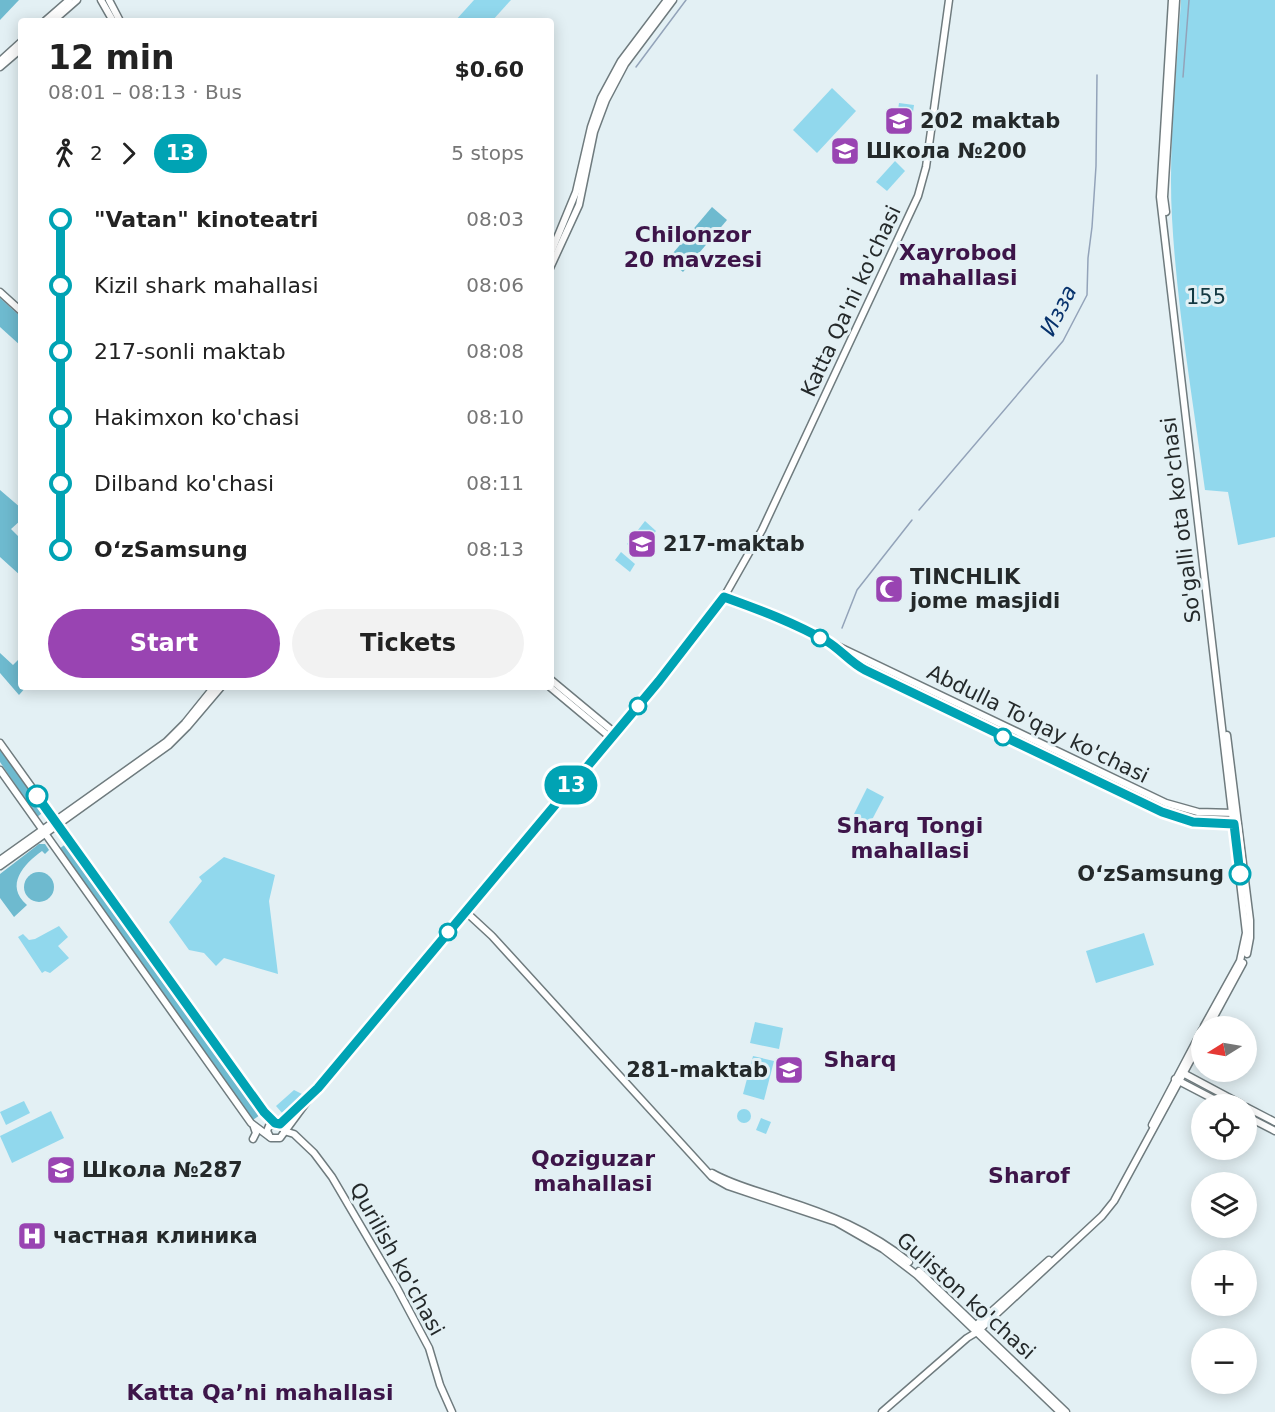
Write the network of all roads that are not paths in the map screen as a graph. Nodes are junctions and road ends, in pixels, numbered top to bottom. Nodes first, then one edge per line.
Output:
1 (69, 0) edge
2 (77, 0) edge
3 (101, 0) edge
4 (109, 0) edge
5 (667, 0) edge
6 (673, 0) edge
7 (949, 0) edge
8 (1174, 0) edge
9 (48, 18) edge
10 (56, 18) edge
11 (111, 18) edge
12 (118, 18) edge
13 (18, 45) edge
14 (18, 52) edge
15 (0, 61) edge
16 (0, 67) edge
17 (554, 245) edge
18 (554, 259) edge
19 (0, 292) edge
20 (18, 308) edge
21 (724, 597) junction
22 (831, 644) junction
23 (883, 667) junction
24 (878, 677) junction
25 (554, 683) edge
26 (212, 690) edge
27 (218, 690) edge
28 (554, 690) edge
29 (1015, 730) junction
30 (613, 735) junction
31 (1010, 740) junction
32 (0, 743) edge
33 (0, 770) edge
34 (1224, 813) junction
35 (1234, 813) junction
36 (56, 823) junction
37 (1224, 824) junction
38 (1236, 824) junction
39 (43, 832) junction
40 (0, 860) edge
41 (0, 866) edge
42 (466, 912) junction
43 (1210, 1016) edge
44 (1215, 1016) edge
45 (1191, 1052) edge
46 (1191, 1057) edge
47 (1181, 1072) junction
48 (1177, 1080) junction
49 (1204, 1094) edge
50 (1222, 1094) edge
51 (311, 1096) junction
52 (1257, 1113) edge
53 (1257, 1122) edge
54 (1275, 1122) edge
55 (278, 1124) junction
56 (290, 1125) junction
57 (254, 1126) junction
58 (284, 1131) junction
59 (1275, 1131) edge
60 (294, 1134) junction
61 (270, 1138) junction
62 (253, 1139) dead end
63 (702, 1165) junction
64 (977, 1329) junction
65 (452, 1412) edge
66 (882, 1412) edge
67 (1060, 1412) edge
68 (1066, 1412) edge

1 - 9 main road
2 - 10 main road
3 - 11 main road
4 - 12 main road
5 - 17 main road
6 - 18 main road
7 - 21 main road, Katta Qa'ni ko'chasi
8 - 35 main road, So'galli ota ko'chasi
13 - 15 main road
14 - 16 main road
19 - 20 main road
21 - 22 main road, Abdulla To'qay ko'chasi
21 - 30 main road, Katta Qa'ni ko'chasi
22 - 23 main road, Abdulla To'qay ko'chasi
22 - 24 main road, Abdulla To'qay ko'chasi
23 - 24 main road
23 - 29 main road, Abdulla To'qay ko'chasi
24 - 31 main road, Abdulla To'qay ko'chasi
25 - 30 main road
26 - 36 main road
27 - 36 main road
28 - 30 main road
29 - 31 main road
29 - 34 main road, Abdulla To'qay ko'chasi
30 - 42 main road, Katta Qa'ni ko'chasi
31 - 37 main road, Abdulla To'qay ko'chasi
32 - 36 main road
33 - 39 main road
34 - 35 main road, Abdulla To'qay ko'chasi
34 - 37 main road
35 - 38 main road, So'galli ota ko'chasi
36 - 39 main road
36 - 55 main road
37 - 38 main road, Abdulla To'qay ko'chasi
38 - 43 main road, So'galli ota ko'chasi
38 - 44 main road, So'galli ota ko'chasi
39 - 40 main road
39 - 41 main road
39 - 57 main road
42 - 51 main road, Katta Qa'ni ko'chasi
42 - 63 main road, Guliston ko'chasi
45 - 47 main road, So'galli ota ko'chasi
46 - 47 main road, So'galli ota ko'chasi
47 - 48 main road, So'galli ota ko'chasi
47 - 50 main road
48 - 49 main road
48 - 64 main road, So'galli ota ko'chasi
51 - 55 main road
51 - 56 main road
52 - 54 main road
53 - 59 main road
55 - 58 main road
55 - 61 main road
56 - 58 main road
56 - 60 main road, Qurilish ko'chasi
57 - 61 main road
57 - 62 main road
58 - 60 main road, Qurilish ko'chasi
58 - 61 main road
60 - 65 main road, Qurilish ko'chasi
63 - 64 main road, Guliston ko'chasi
63 - 64 main road, Guliston ko'chasi
64 - 66 main road, So'galli ota ko'chasi
64 - 67 main road, Guliston ko'chasi
64 - 68 main road, Guliston ko'chasi

